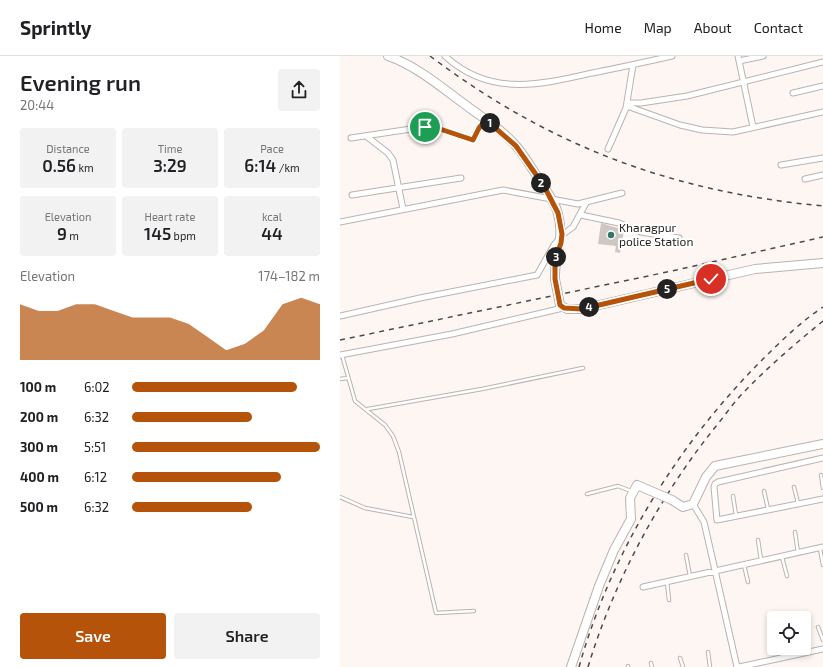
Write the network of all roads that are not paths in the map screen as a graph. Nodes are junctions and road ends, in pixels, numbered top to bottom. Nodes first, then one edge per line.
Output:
1 (388, 56) edge
2 (445, 56) edge
3 (637, 56) edge
4 (672, 56) edge
5 (763, 56) edge
6 (738, 58) edge
7 (823, 62) edge
8 (636, 64) junction
9 (743, 82) junction
10 (823, 86) edge
11 (793, 93) dead end
12 (627, 105) junction
13 (823, 112) edge
14 (486, 120) junction
15 (753, 127) junction
16 (366, 136) junction
17 (351, 138) dead end
18 (608, 149) dead end
19 (823, 158) edge
20 (781, 165) dead end
21 (823, 175) edge
22 (461, 178) dead end
23 (805, 179) dead end
24 (399, 188) junction
25 (622, 193) dead end
26 (352, 195) dead end
27 (552, 199) junction
28 (586, 203) junction
29 (403, 209) junction
30 (581, 215) junction
31 (340, 222) edge
32 (562, 234) junction
33 (679, 238) dead end
34 (823, 263) edge
35 (562, 306) junction
36 (340, 316) edge
37 (341, 355) edge
38 (583, 368) dead end
39 (348, 378) junction
40 (340, 379) edge
41 (368, 409) junction
42 (823, 444) edge
43 (823, 458) edge
44 (821, 475) dead end
45 (794, 487) dead end
46 (823, 488) edge
47 (764, 491) dead end
48 (634, 492) junction
49 (587, 494) dead end
50 (733, 496) dead end
51 (340, 497) edge
52 (823, 499) edge
53 (693, 504) junction
54 (798, 504) junction
55 (768, 510) junction
56 (736, 516) junction
57 (413, 517) junction
58 (795, 532) dead end
59 (758, 540) dead end
60 (821, 548) edge
61 (798, 553) junction
62 (686, 555) dead end
63 (782, 556) junction
64 (761, 561) junction
65 (744, 565) junction
66 (823, 565) edge
67 (716, 571) junction
68 (690, 576) junction
69 (787, 576) dead end
70 (667, 582) junction
71 (748, 582) dead end
72 (644, 587) dead end
73 (669, 600) dead end
74 (474, 611) dead end
75 (818, 627) dead end
76 (823, 640) edge
77 (823, 649) edge
78 (708, 652) dead end
79 (782, 657) joint
80 (680, 658) dead end
81 (652, 663) dead end
82 (570, 667) edge
83 (652, 667) edge
84 (683, 667) edge
85 (710, 667) edge
86 (738, 667) edge

1 - 14 main road
2 - 8 street
3 - 8 street
4 - 8 street
5 - 6 street
6 - 9 street
7 - 9 street
8 - 12 street
9 - 12 street
9 - 15 street
10 - 11 street
12 - 15 street
12 - 18 street
13 - 15 street
14 - 16 street
14 - 27 main road
16 - 17 street
16 - 24 street
19 - 20 street
21 - 23 street
22 - 24 street
24 - 26 street
24 - 29 street
25 - 28 street
27 - 28 street
27 - 29 street
27 - 32 main road
28 - 30 street
29 - 31 street
30 - 32 street
30 - 33 street
32 - 35 main road, bridge
32 - 36 street
34 - 35 main road
35 - 37 street
37 - 39 lane
38 - 41 lane
39 - 40 lane
39 - 41 lane
41 - 57 lane
42 - 53 main road
43 - 56 street
44 - 46 lane
45 - 54 lane
47 - 55 lane
48 - 49 lane
48 - 53 main road, bridge
48 - 82 main road
50 - 56 lane
51 - 57 lane
52 - 54 street
53 - 67 street
54 - 55 street
55 - 56 street
57 - 74 lane
58 - 61 lane
59 - 64 lane
60 - 61 street
60 - 66 lane
61 - 63 street
62 - 68 lane
63 - 64 street
63 - 69 lane
64 - 65 street
65 - 67 street
65 - 71 lane
67 - 68 street
67 - 86 street
68 - 70 street
70 - 72 street
70 - 73 lane
75 - 76 lane
77 - 79 street
78 - 85 lane
79 - 86 street
80 - 84 lane
81 - 83 lane

